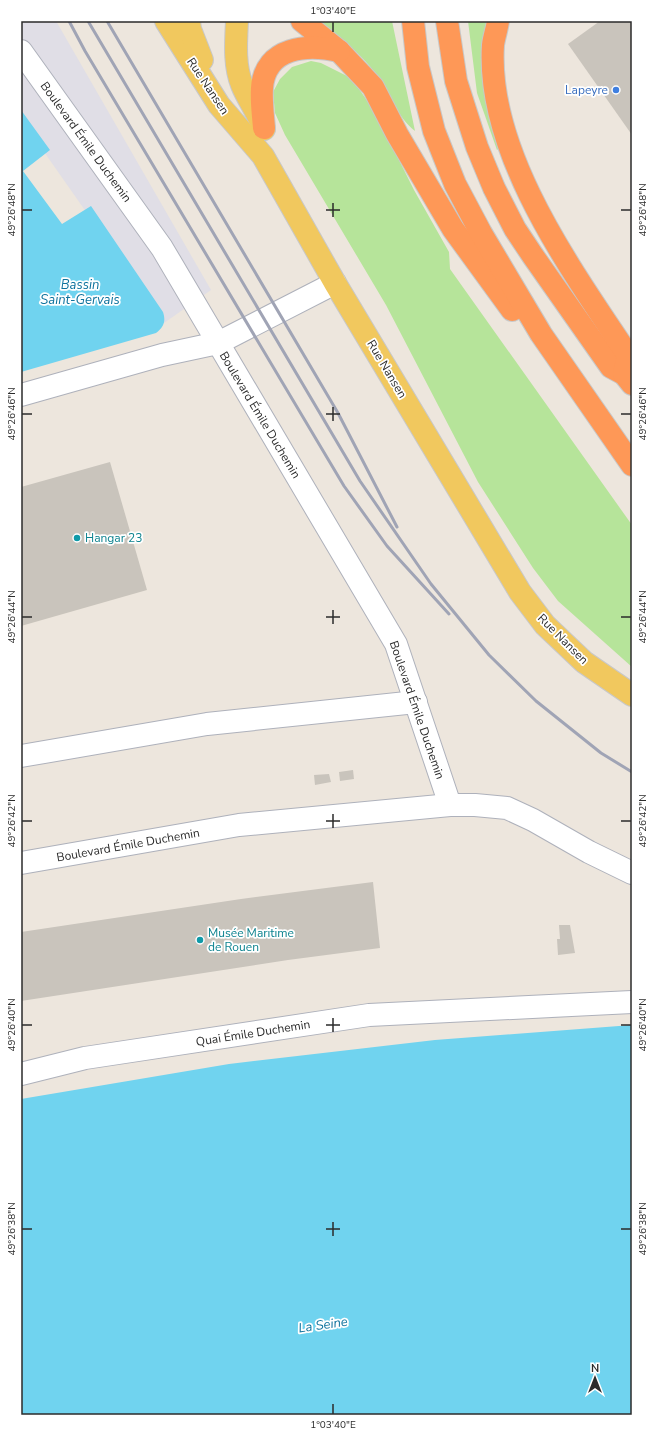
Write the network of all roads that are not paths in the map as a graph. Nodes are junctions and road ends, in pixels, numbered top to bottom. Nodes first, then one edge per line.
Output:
1 (166, 21) edge
2 (189, 21) edge
3 (237, 21) edge
4 (302, 21) edge
5 (413, 21) edge
6 (447, 21) edge
7 (498, 21) edge
8 (21, 51) edge
9 (339, 51) junction
10 (219, 105) junction
11 (264, 128) junction
12 (263, 156) junction
13 (335, 283) junction
14 (540, 334) junction
15 (218, 344) junction
16 (628, 379) edge
17 (21, 395) edge
18 (632, 465) edge
19 (632, 695) edge
20 (416, 702) junction
21 (21, 756) edge
22 (450, 805) junction
23 (21, 863) edge
24 (632, 873) edge
25 (632, 1002) edge
26 (21, 1074) edge

1 - 10 main road, Rue Nansen
2 - 10 main road
3 - 11 main road
4 - 9 highway
5 - 14 highway
6 - 16 highway
7 - 16 highway
8 - 15 street, Boulevard Émile Duchemin
9 - 11 highway
9 - 14 highway
10 - 12 main road, Rue Nansen
11 - 12 main road
12 - 13 main road, Rue Nansen
13 - 15 street
13 - 19 main road, Rue Nansen
14 - 18 highway
15 - 17 street
15 - 20 street, Boulevard Émile Duchemin
20 - 21 street
20 - 22 street, Boulevard Émile Duchemin
22 - 23 street, Boulevard Émile Duchemin
22 - 24 street, Boulevard Émile Duchemin
25 - 26 street, Quai Émile Duchemin

